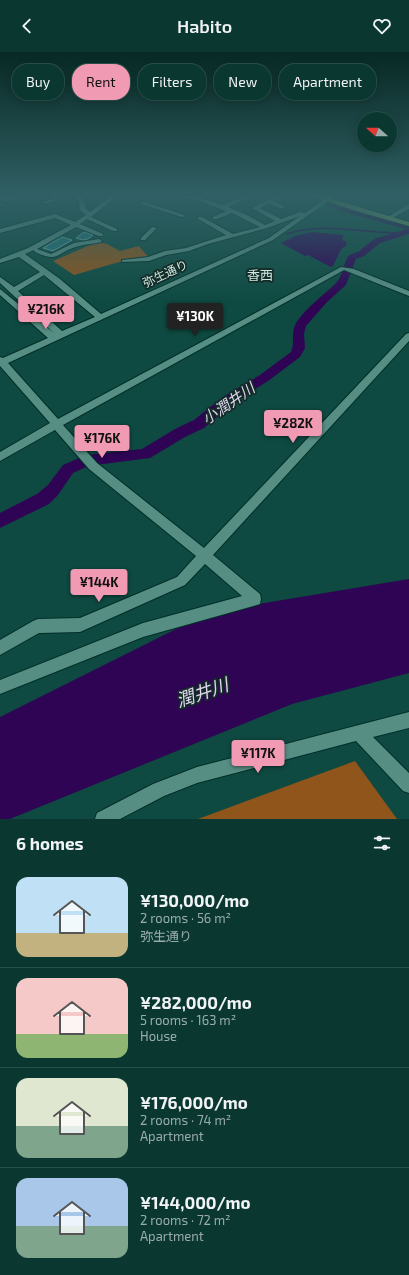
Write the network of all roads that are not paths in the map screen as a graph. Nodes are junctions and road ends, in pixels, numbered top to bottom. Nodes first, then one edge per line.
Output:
1 (63, 231) edge
2 (87, 231) edge
3 (151, 231) edge
4 (223, 231) edge
5 (251, 231) edge
6 (282, 231) edge
7 (232, 236) junction
8 (143, 238) dead end
9 (34, 249) junction
10 (0, 254) edge
11 (20, 254) junction
12 (3, 260) edge
13 (124, 261) dead end
14 (44, 272) junction
15 (0, 279) edge
16 (14, 291) junction
17 (409, 294) edge
18 (2, 295) edge
19 (100, 316) junction
20 (57, 336) junction
21 (409, 336) edge
22 (1, 361) edge
23 (57, 424) junction
24 (0, 458) edge
25 (204, 555) junction
26 (0, 648) edge
27 (0, 687) edge
28 (409, 720) edge
29 (360, 734) junction
30 (409, 785) edge
31 (103, 819) edge

1 - 9 street
2 - 9 street
3 - 8 street
4 - 7 street
5 - 7 street
6 - 19 street, 弥生通り
7 - 13 street
9 - 11 street
10 - 12 street
11 - 12 street
11 - 14 street
14 - 16 street
14 - 19 street
15 - 16 street
16 - 20 street
17 - 23 street
18 - 20 street
19 - 20 street, 弥生通り
20 - 22 street, 弥生通り
21 - 25 street
22 - 23 street
23 - 24 street
23 - 25 street
25 - 26 street
25 - 27 street
28 - 29 street
29 - 30 street
29 - 31 street

